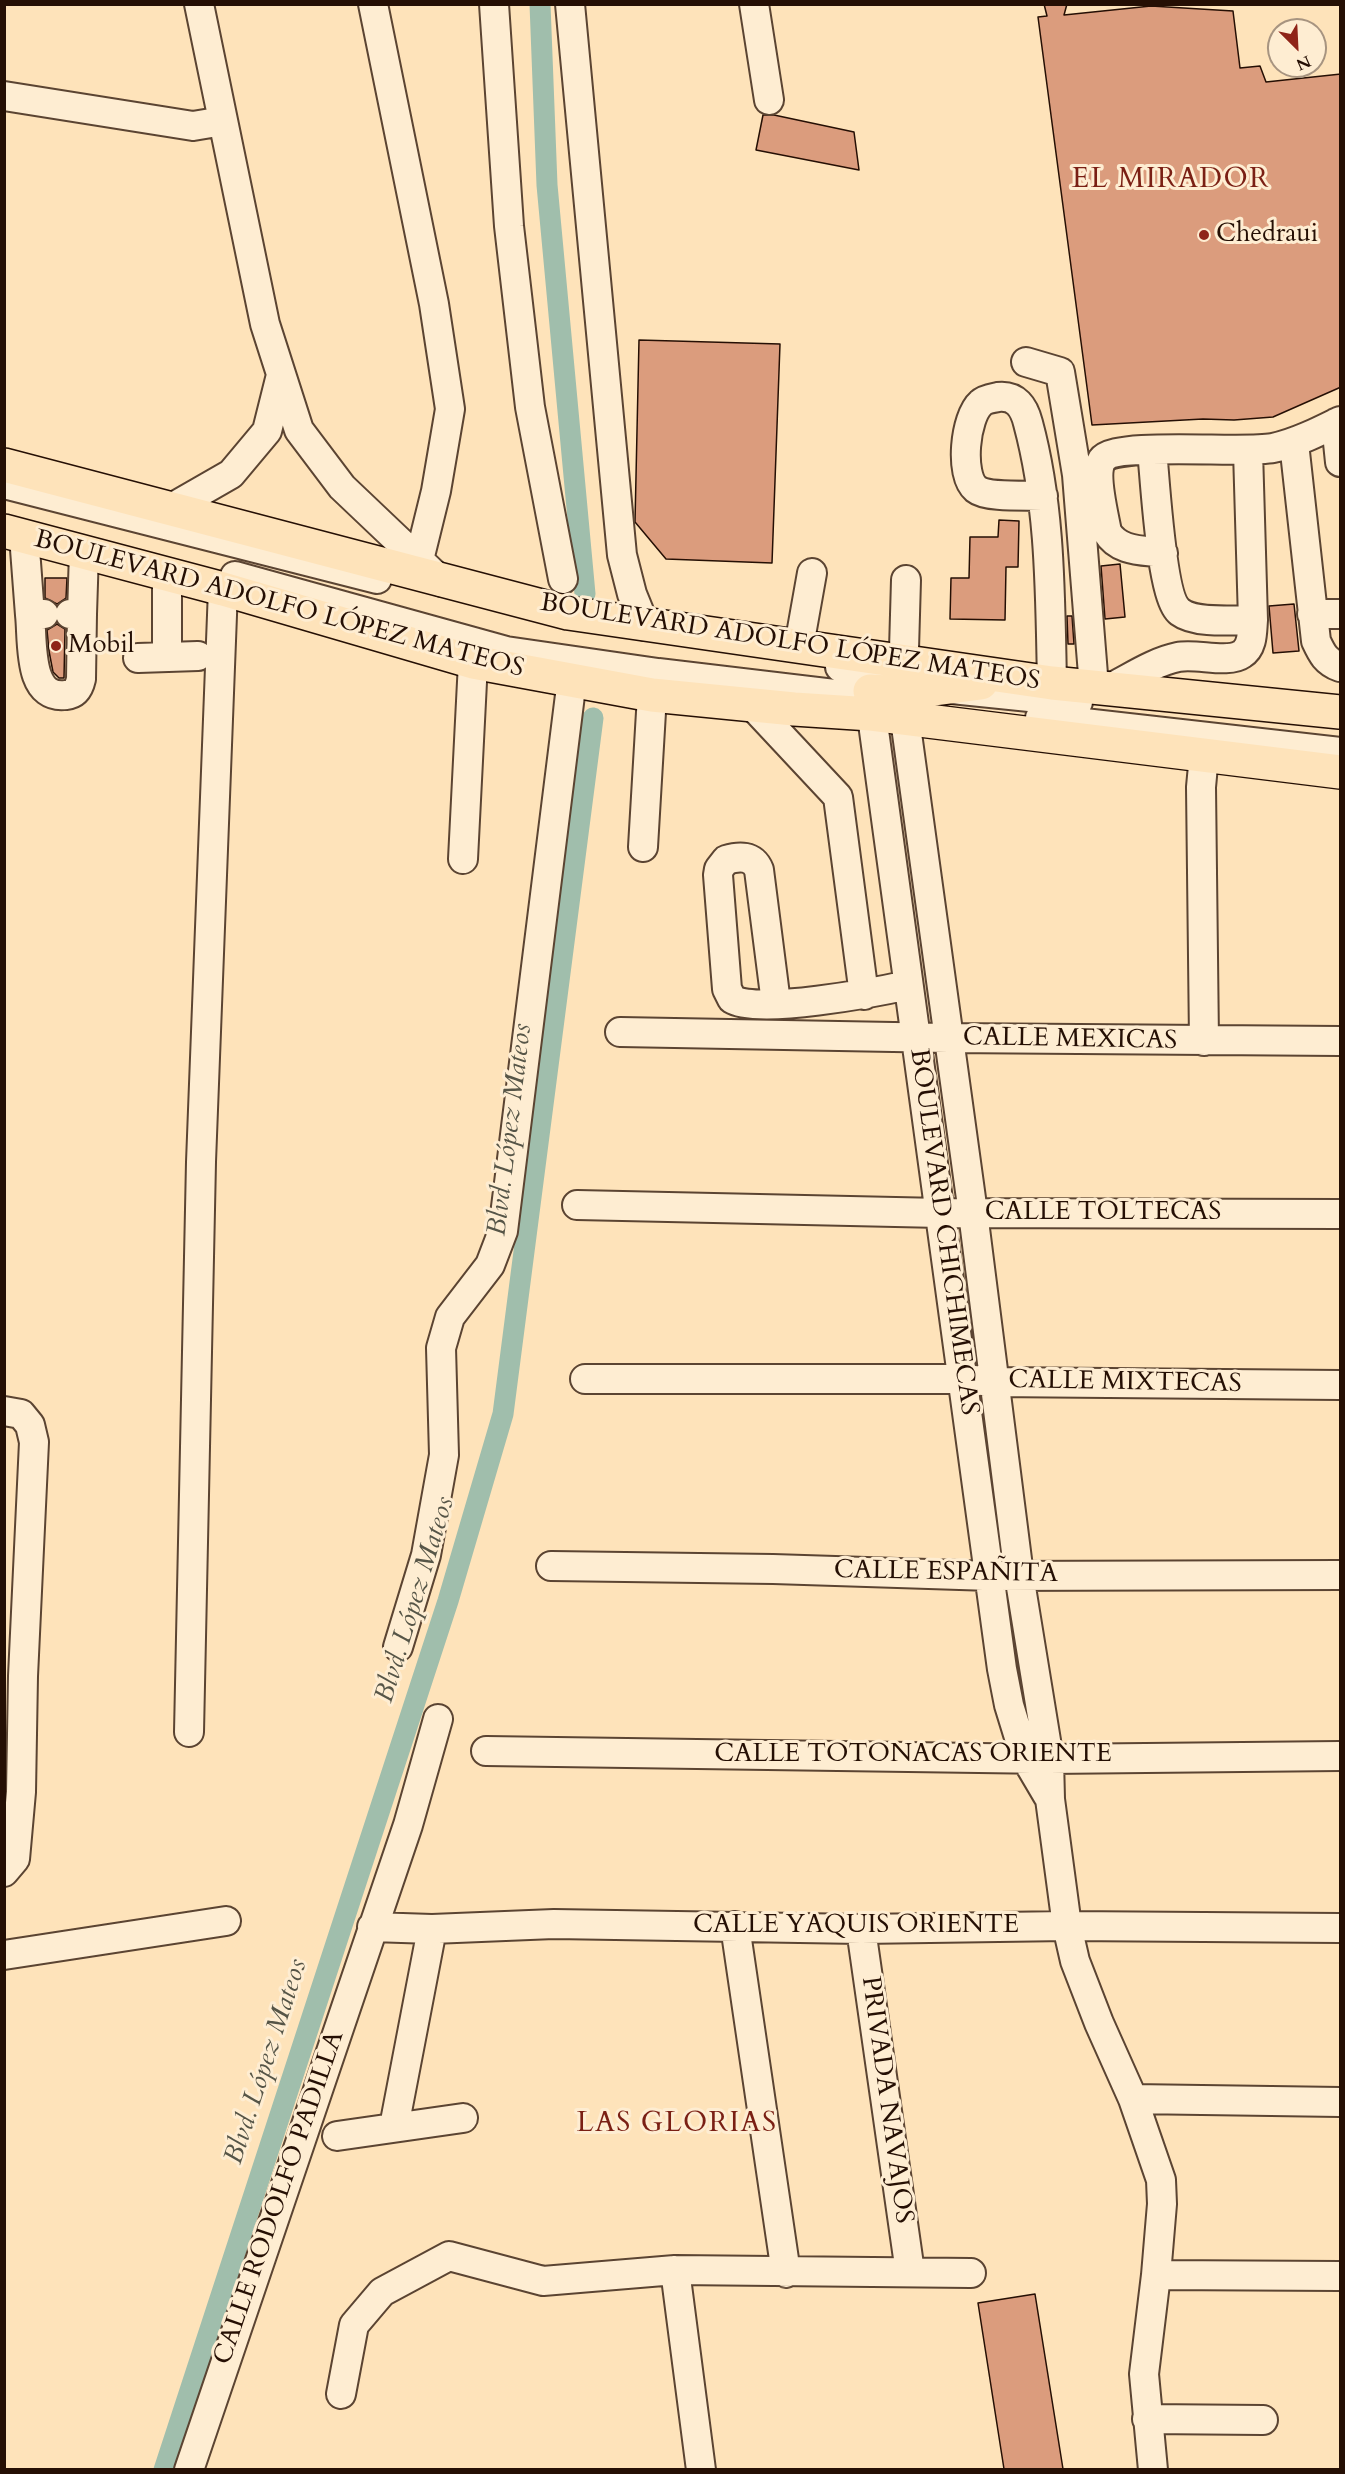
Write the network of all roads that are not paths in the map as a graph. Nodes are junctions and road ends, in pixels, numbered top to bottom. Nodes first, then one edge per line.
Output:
1 (199, 4) edge
2 (373, 4) edge
3 (494, 4) edge
4 (570, 4) edge
5 (754, 4) edge
6 (4, 96) edge
7 (770, 100) dead end
8 (223, 121) junction
9 (1026, 362) dead end
10 (282, 373) junction
11 (1338, 422) edge
12 (1294, 443) junction
13 (1152, 450) junction
14 (1248, 451) junction
15 (1341, 462) edge
16 (4, 465) edge
17 (4, 484) edge
18 (1043, 496) dead end
19 (170, 509) junction
20 (11, 527) edge
21 (84, 552) junction
22 (1163, 553) junction
23 (419, 560) junction
24 (812, 573) dead end
25 (167, 575) junction
26 (563, 579) dead end
27 (906, 580) dead end
28 (442, 582) junction
29 (223, 589) junction
30 (1312, 614) junction
31 (1341, 614) edge
32 (1253, 620) junction
33 (645, 626) junction
34 (799, 646) junction
35 (198, 656) dead end
36 (167, 657) junction
37 (138, 658) dead end
38 (473, 662) junction
39 (1341, 667) edge
40 (1006, 675) junction
41 (572, 679) junction
42 (1052, 683) junction
43 (870, 686) junction
44 (951, 688) junction
45 (1102, 688) junction
46 (904, 692) junction
47 (652, 695) junction
48 (752, 705) junction
49 (1341, 711) edge
50 (1341, 723) edge
51 (1341, 752) edge
52 (1204, 755) junction
53 (1341, 772) edge
54 (644, 847) dead end
55 (462, 859) dead end
56 (908, 985) junction
57 (864, 995) junction
58 (776, 1003) junction
59 (620, 1032) dead end
60 (915, 1037) junction
61 (948, 1038) junction
62 (1204, 1041) junction
63 (1341, 1041) edge
64 (577, 1205) dead end
65 (941, 1213) junction
66 (973, 1213) junction
67 (1341, 1214) edge
68 (585, 1379) dead end
69 (964, 1379) junction
70 (993, 1382) junction
71 (1341, 1385) edge
72 (4, 1411) edge
73 (17, 1545) edge
74 (550, 1566) dead end
75 (1019, 1575) junction
76 (1341, 1575) edge
77 (991, 1576) junction
78 (399, 1647) dead end
79 (14, 1676) edge
80 (438, 1719) dead end
81 (189, 1732) dead end
82 (486, 1751) dead end
83 (1341, 1756) edge
84 (1037, 1758) junction
85 (13, 1792) edge
86 (4, 1872) edge
87 (226, 1921) dead end
88 (735, 1926) junction
89 (1067, 1926) junction
90 (372, 1927) junction
91 (1341, 1928) edge
92 (432, 1929) junction
93 (861, 1929) junction
94 (4, 1955) edge
95 (1133, 2099) junction
96 (1341, 2102) edge
97 (462, 2118) dead end
98 (394, 2127) junction
99 (338, 2136) dead end
100 (675, 2270) junction
101 (910, 2271) junction
102 (971, 2272) dead end
103 (786, 2273) junction
104 (1156, 2275) junction
105 (1341, 2276) edge
106 (341, 2394) dead end
107 (1148, 2419) junction
108 (1263, 2420) dead end
109 (189, 2469) edge
110 (701, 2469) edge
111 (1153, 2469) edge

1 - 8 street
2 - 23 street
3 - 26 street
4 - 33 street
5 - 7 street
6 - 8 street
8 - 10 street
9 - 45 street
10 - 19 street
10 - 23 street
11 - 12 street
11 - 15 street
12 - 14 street
12 - 30 street
13 - 14 street
13 - 22 street
13 - 22 street
14 - 32 street
16 - 19 main road, BOULEVARD ADOLFO LÓPEZ MATEOS
17 - 43 street
18 - 42 street
19 - 28 main road, BOULEVARD ADOLFO LÓPEZ MATEOS
20 - 21 main road, BOULEVARD ADOLFO LÓPEZ MATEOS
20 - 21 street
20 - 43 street
21 - 25 main road, BOULEVARD ADOLFO LÓPEZ MATEOS
22 - 32 street
23 - 28 street
24 - 34 street
25 - 29 main road, BOULEVARD ADOLFO LÓPEZ MATEOS
25 - 36 street
27 - 46 street, BOULEVARD CHICHIMECAS
28 - 33 main road, BOULEVARD ADOLFO LÓPEZ MATEOS
29 - 38 main road, BOULEVARD ADOLFO LÓPEZ MATEOS
29 - 81 street
30 - 31 street
30 - 39 street
32 - 45 street
33 - 34 main road, BOULEVARD ADOLFO LÓPEZ MATEOS
34 - 43 main road, BOULEVARD ADOLFO LÓPEZ MATEOS
35 - 36 street
36 - 37 street
38 - 41 main road, BOULEVARD ADOLFO LÓPEZ MATEOS
38 - 55 street
40 - 42 main road, BOULEVARD ADOLFO LÓPEZ MATEOS
40 - 44 main road
40 - 46 main road, BOULEVARD ADOLFO LÓPEZ MATEOS
41 - 47 main road, BOULEVARD ADOLFO LÓPEZ MATEOS
41 - 78 street
42 - 45 main road, BOULEVARD ADOLFO LÓPEZ MATEOS
43 - 46 main road, BOULEVARD ADOLFO LÓPEZ MATEOS
43 - 46 main road, BOULEVARD ADOLFO LÓPEZ MATEOS
43 - 48 main road, BOULEVARD ADOLFO LÓPEZ MATEOS
43 - 56 street, BOULEVARD CHICHIMECAS
44 - 46 main road
44 - 50 street
45 - 49 main road, BOULEVARD ADOLFO LÓPEZ MATEOS
46 - 51 street
46 - 52 main road, BOULEVARD ADOLFO LÓPEZ MATEOS
46 - 61 street, BOULEVARD CHICHIMECAS
47 - 48 main road, BOULEVARD ADOLFO LÓPEZ MATEOS
47 - 54 street
48 - 57 street
52 - 53 main road, BOULEVARD ADOLFO LÓPEZ MATEOS
52 - 62 street
56 - 57 street
56 - 60 street, BOULEVARD CHICHIMECAS
57 - 58 street
58 - 58 street
59 - 60 street, CALLE MEXICAS
60 - 61 street, CALLE MEXICAS
60 - 65 street, BOULEVARD CHICHIMECAS
61 - 62 street, CALLE MEXICAS
61 - 66 street, BOULEVARD CHICHIMECAS
62 - 63 street, CALLE MEXICAS
64 - 65 street, CALLE TOLTECAS
65 - 66 street, CALLE TOLTECAS
65 - 69 street, BOULEVARD CHICHIMECAS
66 - 67 street, CALLE TOLTECAS
66 - 70 street, BOULEVARD CHICHIMECAS
68 - 69 street, CALLE MIXTECAS
69 - 70 street, CALLE MIXTECAS
69 - 77 street, BOULEVARD CHICHIMECAS
70 - 71 street, CALLE MIXTECAS
70 - 75 street, BOULEVARD CHICHIMECAS
72 - 73 street
73 - 79 street
74 - 77 street, CALLE ESPAÑITA
75 - 76 street, CALLE ESPAÑITA
75 - 77 street, CALLE ESPAÑITA
75 - 84 street, BOULEVARD CHICHIMECAS
77 - 84 street, BOULEVARD CHICHIMECAS
79 - 85 street
80 - 90 street, CALLE RODOLFO PADILLA
82 - 84 street, CALLE TOTONACAS ORIENTE
83 - 84 street, CALLE TOTONACAS ORIENTE
84 - 89 street, BOULEVARD CHICHIMECAS
85 - 86 street
87 - 94 street
88 - 92 street, CALLE YAQUIS ORIENTE
88 - 93 street, CALLE YAQUIS ORIENTE
88 - 103 street
89 - 91 street, CALLE YAQUIS ORIENTE
89 - 93 street, CALLE YAQUIS ORIENTE
89 - 95 street, BOULEVARD CHICHIMECAS
90 - 92 street, CALLE YAQUIS ORIENTE
90 - 109 street, CALLE RODOLFO PADILLA
92 - 98 street
93 - 101 street, PRIVADA NAVAJOS
95 - 96 street
95 - 104 street, BOULEVARD CHICHIMECAS
97 - 98 street
98 - 99 street
100 - 103 street
100 - 106 street
100 - 110 street
101 - 102 street
101 - 103 street
104 - 105 street
104 - 107 street, BOULEVARD CHICHIMECAS
107 - 108 street
107 - 111 street, BOULEVARD CHICHIMECAS

